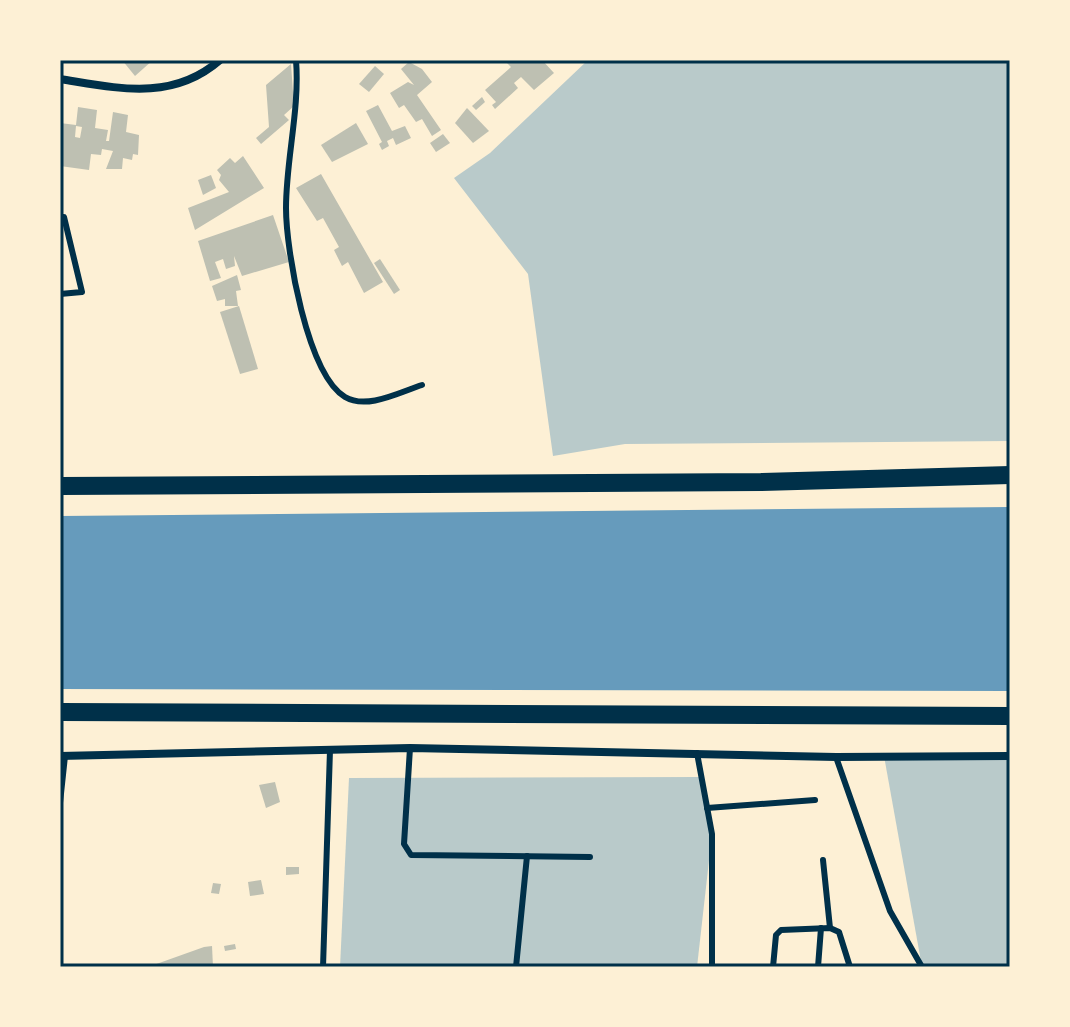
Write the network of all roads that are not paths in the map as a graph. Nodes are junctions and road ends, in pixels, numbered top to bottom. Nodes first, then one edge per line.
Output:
1 (220, 60) edge
2 (296, 60) edge
3 (208, 64) edge
4 (60, 79) edge
5 (60, 217) edge
6 (60, 294) edge
7 (422, 385) dead end
8 (1010, 475) edge
9 (60, 486) edge
10 (60, 712) edge
11 (1010, 716) edge
12 (410, 748) junction
13 (330, 750) junction
14 (697, 753) junction
15 (62, 756) edge
16 (1010, 756) edge
17 (836, 757) junction
18 (815, 800) dead end
19 (60, 803) edge
20 (707, 808) junction
21 (527, 856) junction
22 (590, 857) dead end
23 (823, 860) dead end
24 (821, 928) junction
25 (830, 928) junction
26 (323, 967) edge
27 (516, 967) edge
28 (712, 967) edge
29 (773, 967) edge
30 (818, 967) edge
31 (850, 967) edge
32 (922, 967) edge

1 - 3 street
2 - 7 lane
3 - 4 street
5 - 6 lane
8 - 9 highway
10 - 11 highway
12 - 13 street
12 - 14 street
12 - 21 lane
13 - 15 street
13 - 26 lane
14 - 17 street
14 - 20 lane
15 - 19 lane
16 - 17 street
17 - 32 lane
18 - 20 lane
20 - 28 lane
21 - 22 lane
21 - 27 lane
23 - 25 lane
24 - 25 lane
24 - 29 lane
24 - 30 lane
25 - 31 lane

